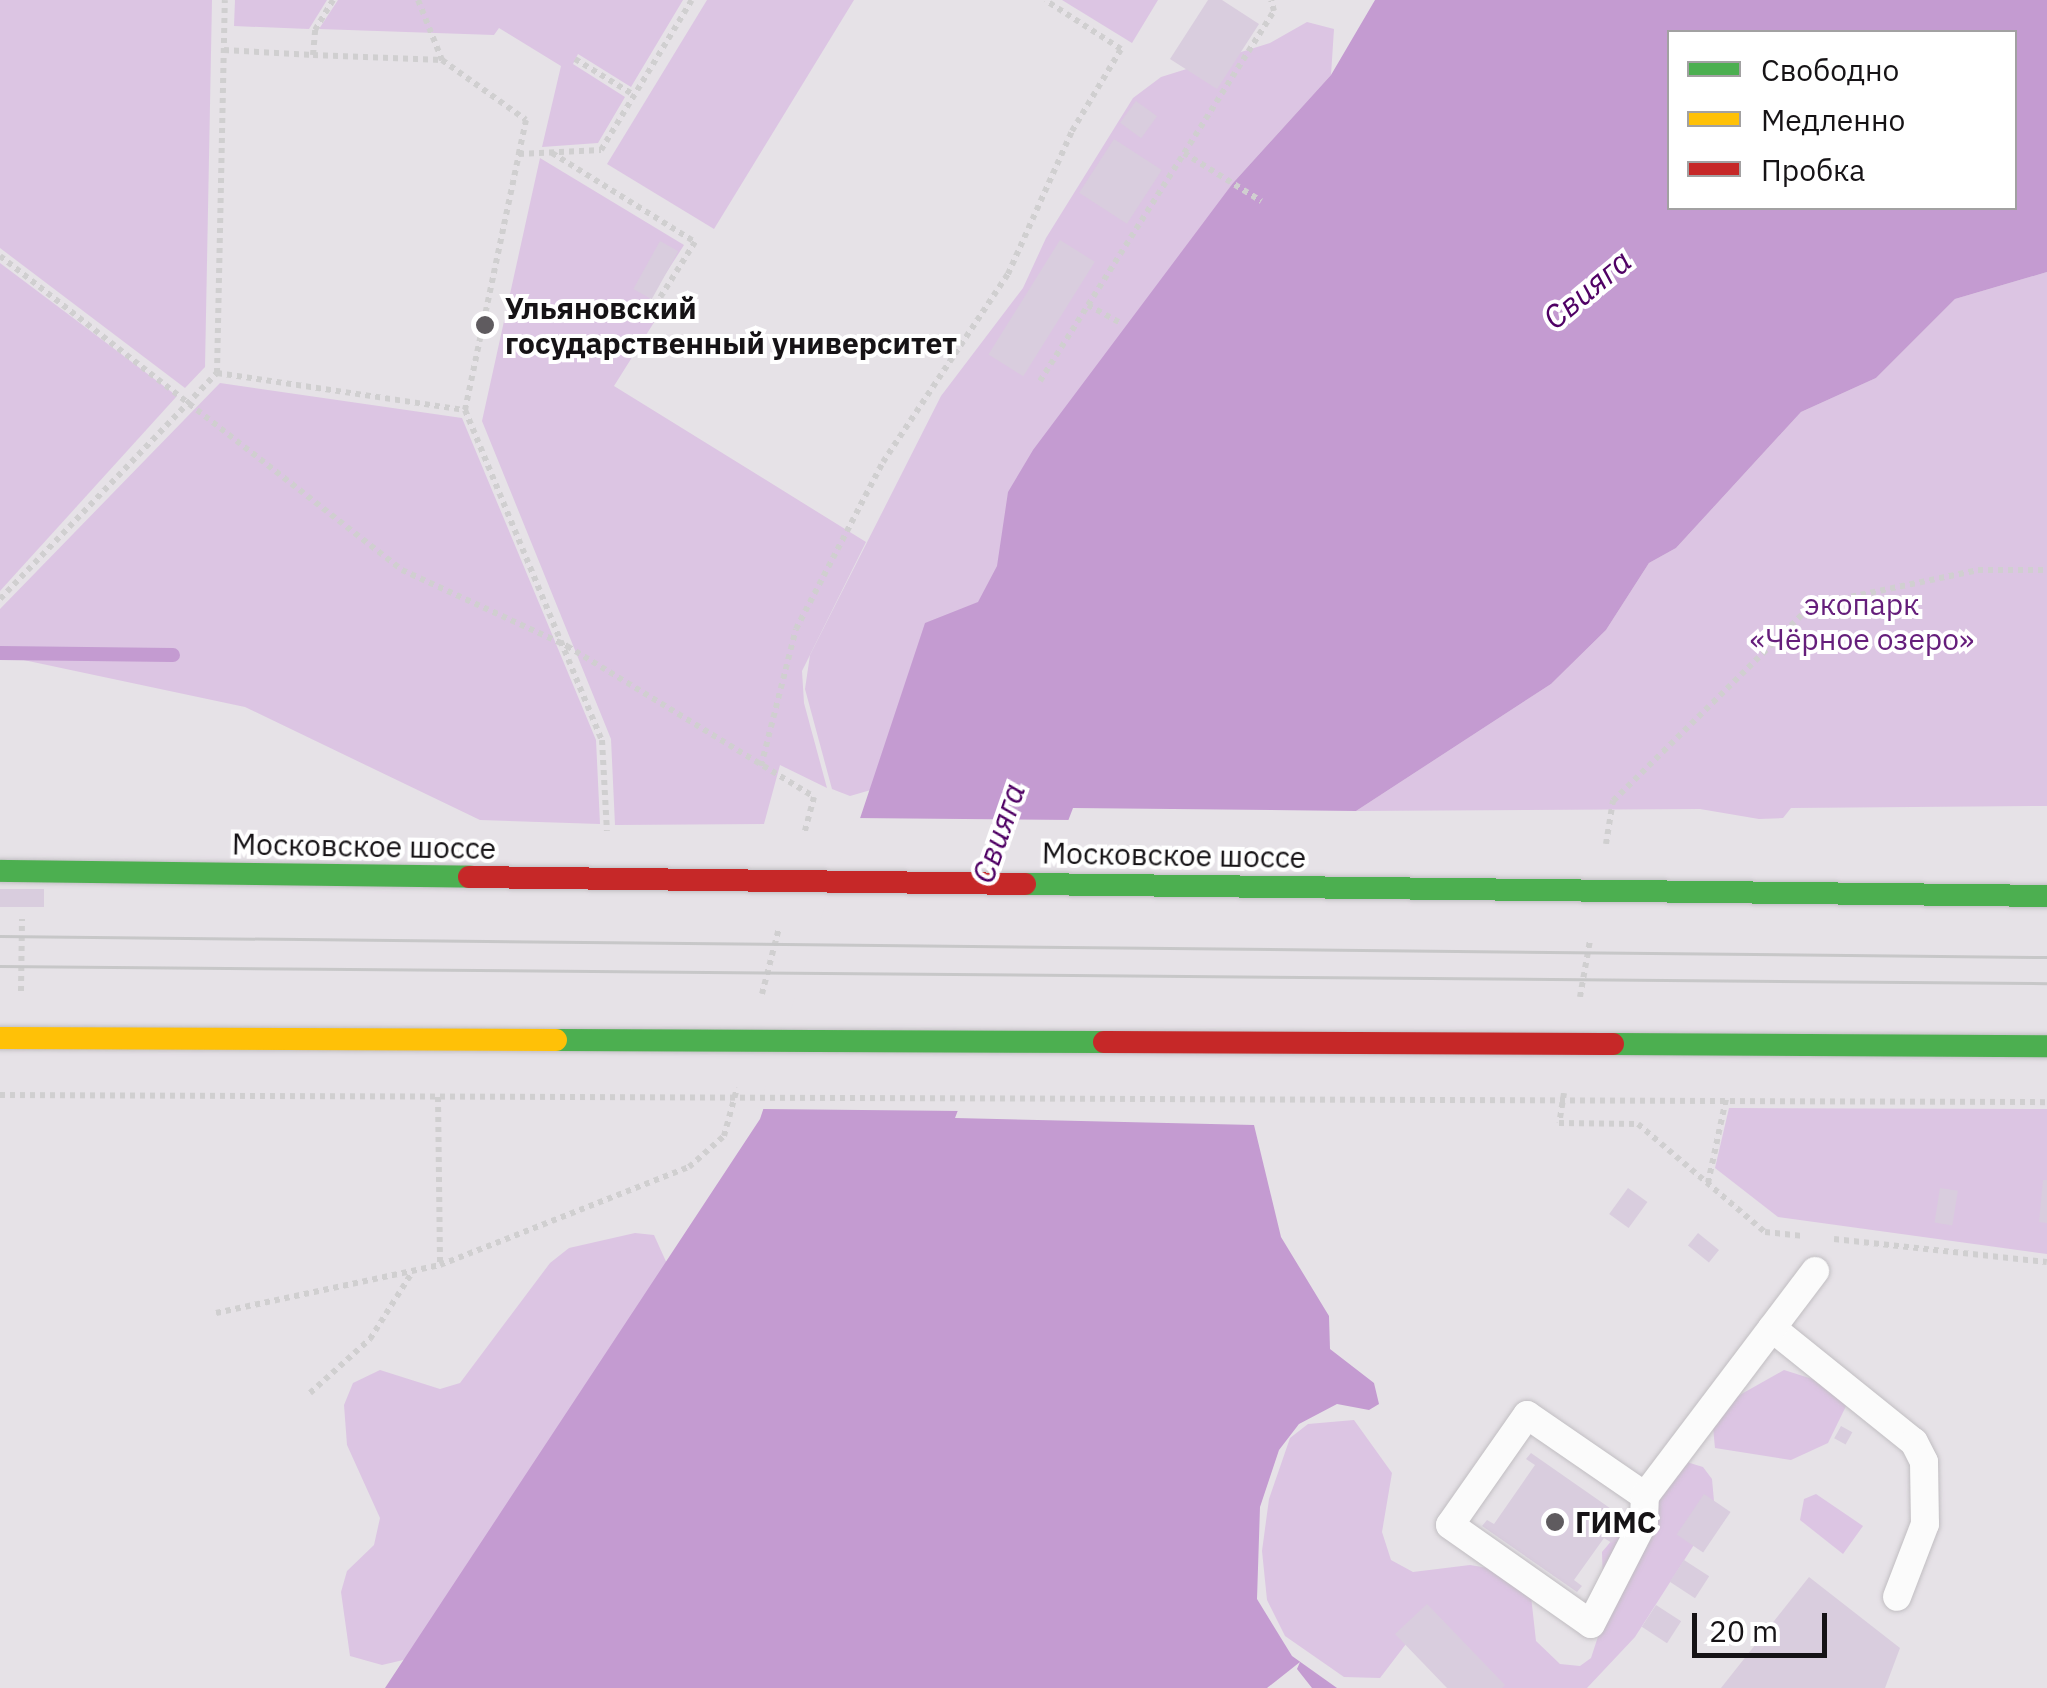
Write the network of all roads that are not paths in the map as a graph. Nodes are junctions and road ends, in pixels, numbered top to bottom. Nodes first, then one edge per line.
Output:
1 (0, 871) edge
2 (2047, 896) edge
3 (0, 1038) edge
4 (2047, 1046) edge
5 (1815, 1272) dead end
6 (1772, 1328) junction
7 (1645, 1496) junction
8 (1896, 1598) dead end

1 - 2 main road, Московское шоссе, bridge
3 - 4 main road, bridge
5 - 6 lane
6 - 7 lane
6 - 8 lane
7 - 7 lane

